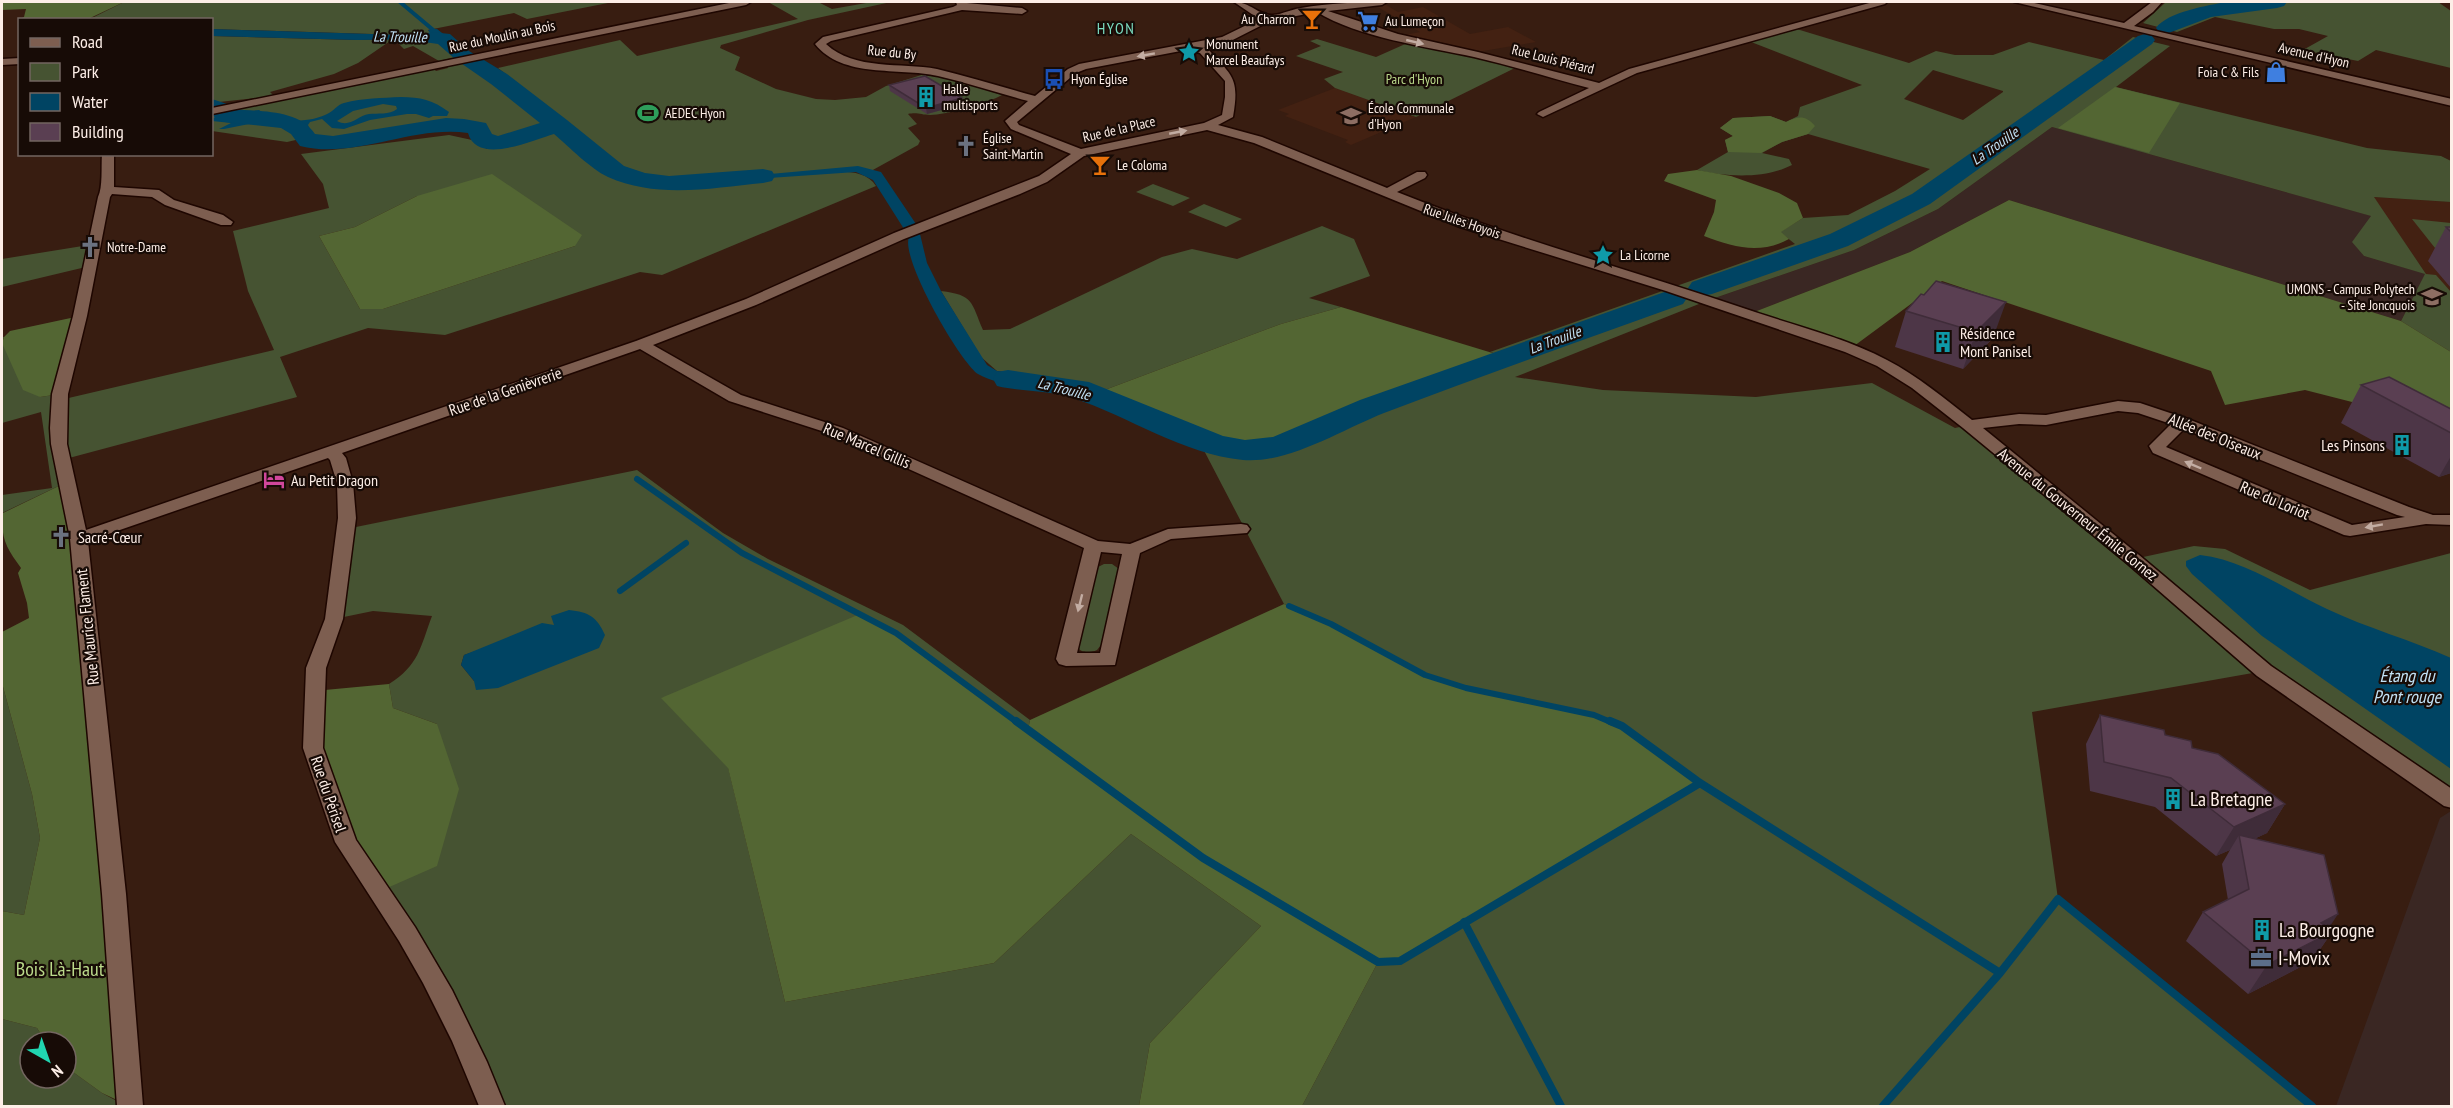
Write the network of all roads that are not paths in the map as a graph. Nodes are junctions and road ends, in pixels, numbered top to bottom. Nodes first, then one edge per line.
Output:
1 (746, 2) edge
2 (1239, 2) edge
3 (1246, 2) edge
4 (1382, 2) edge
5 (1882, 2) edge
6 (2019, 2) edge
7 (2157, 2) edge
8 (961, 4) edge
9 (1320, 10) junction
10 (1022, 12) dead end
11 (1271, 13) junction
12 (2126, 27) junction
13 (1224, 40) junction
14 (1186, 47) junction
15 (1205, 52) junction
16 (18, 61) edge
17 (2, 62) edge
18 (1600, 87) junction
19 (1036, 100) junction
20 (2451, 103) edge
21 (213, 111) edge
22 (1543, 114) dead end
23 (1227, 117) junction
24 (1207, 126) junction
25 (1258, 140) junction
26 (1080, 153) junction
27 (108, 156) edge
28 (1421, 175) dead end
29 (108, 190) junction
30 (170, 190) dead end
31 (1388, 192) junction
32 (155, 193) junction
33 (226, 222) dead end
34 (924, 227) joint
35 (1671, 288) joint
36 (641, 344) junction
37 (2182, 422) junction
38 (1969, 425) junction
39 (330, 451) junction
40 (2432, 520) junction
41 (2451, 520) edge
42 (1241, 529) dead end
43 (79, 538) junction
44 (1094, 546) junction
45 (1132, 550) junction
46 (2451, 800) edge
47 (130, 1107) edge
48 (492, 1107) edge

1 - 21 street, Rue du Moulin au Bois
2 - 11 street
3 - 11 street
4 - 9 street
5 - 18 street, Rue Louis Piérard
6 - 12 street, Avenue d'Hyon
7 - 12 street
8 - 10 street, Rue du By
8 - 19 street, Rue du By
9 - 11 street
9 -> 18 street, Rue Louis Piérard
11 - 13 street
12 - 20 street, Avenue d'Hyon
13 - 14 street
13 - 15 street
14 - 15 street
14 -> 19 street
15 - 23 street
16 - 17 street
18 - 22 street
19 - 26 street
23 - 24 street, Rue de la Place
23 - 25 street, Rue Jules Hoyois
24 - 25 street, Rue Jules Hoyois
26 -> 24 street, Rue de la Place
25 - 31 street, Rue Jules Hoyois
26 - 34 street, Rue de la Place
27 - 29 street, Rue Maurice Flament
28 - 31 street
29 - 32 street
29 - 43 street, Rue Maurice Flament
30 - 32 street
31 - 35 street, Rue Jules Hoyois
32 - 33 street
34 - 36 street, Rue de la Genièvrerie
35 - 38 street, Avenue du Gouverneur Émile Cornez
36 - 39 street, Rue de la Genièvrerie
36 - 44 street, Rue Marcel Gillis
37 - 38 street, Allée des Oiseaux
37 - 40 street, Allée des Oiseaux
40 -> 37 street, Rue du Loriot
38 - 46 street, Avenue du Gouverneur Émile Cornez
39 - 43 street, Rue de la Genièvrerie
39 - 48 street, Rue du Périsel
40 - 41 street, Allée des Oiseaux
42 - 45 street, Rue Marcel Gillis
43 - 47 street, Rue Maurice Flament
44 - 45 street, Rue Marcel Gillis
44 -> 45 street

